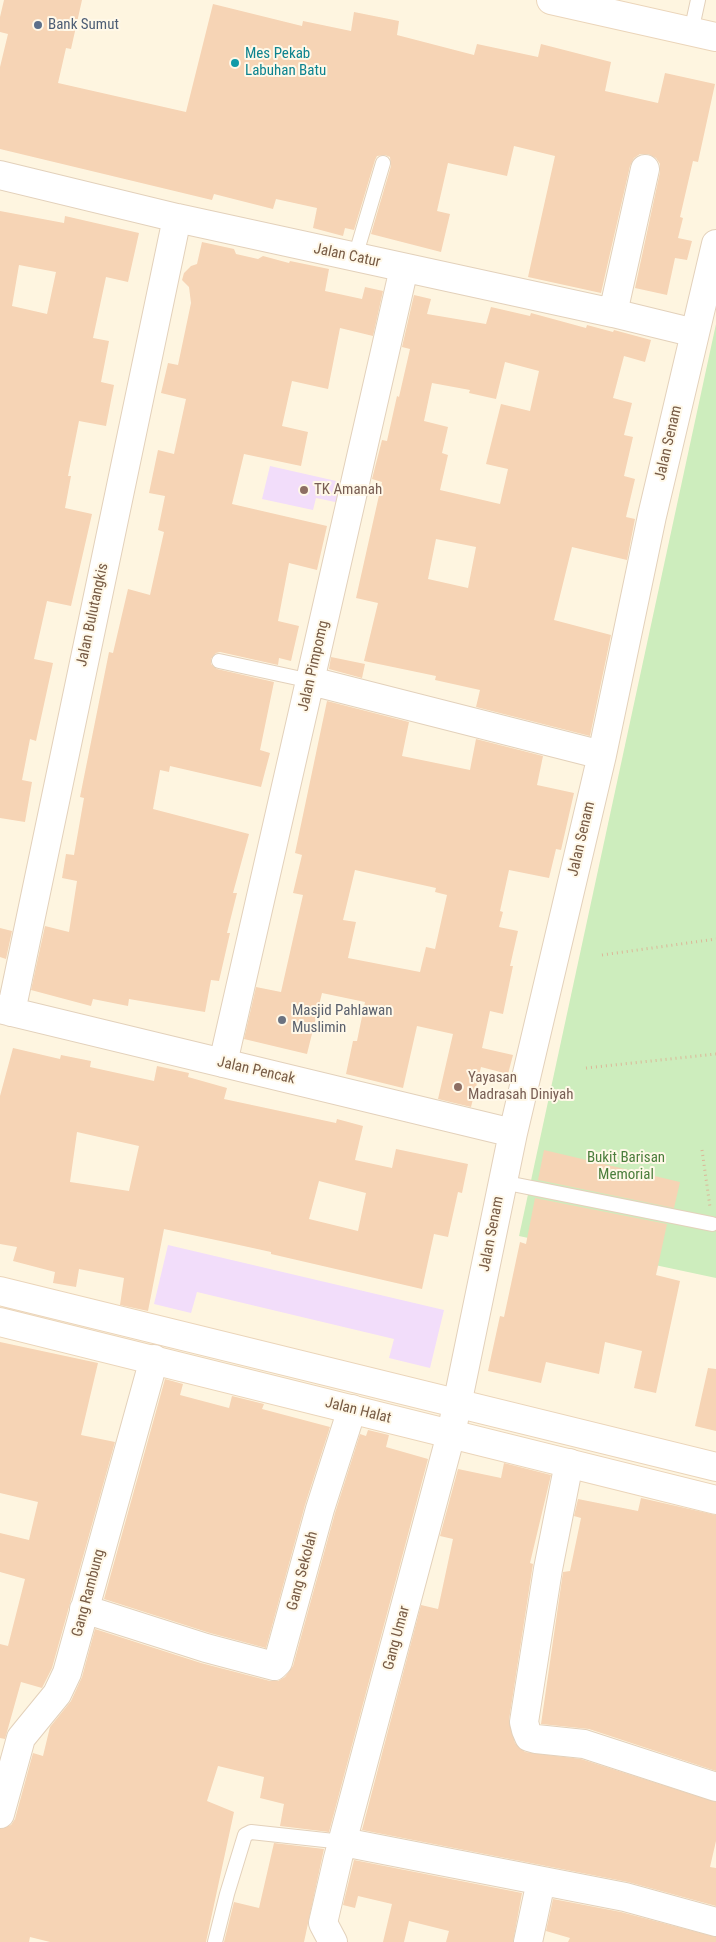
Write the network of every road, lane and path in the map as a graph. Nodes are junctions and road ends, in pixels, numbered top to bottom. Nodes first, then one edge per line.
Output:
1 (551, 0) edge
2 (698, 0) edge
3 (704, 35) edge
4 (383, 163) dead end
5 (645, 169) dead end
6 (0, 175) edge
7 (177, 218) junction
8 (716, 244) edge
9 (355, 257) junction
10 (404, 268) junction
11 (613, 313) junction
12 (694, 333) junction
13 (219, 662) dead end
14 (311, 680) junction
15 (602, 755) junction
16 (716, 939) edge
17 (602, 956) dead end
18 (5, 1010) edge
19 (716, 1054) edge
20 (223, 1064) junction
21 (586, 1068) dead end
22 (513, 1132) junction
23 (702, 1150) dead end
24 (502, 1182) junction
25 (712, 1224) joint
26 (0, 1291) edge
27 (0, 1322) edge
28 (154, 1359) junction
29 (458, 1402) junction
30 (352, 1409) junction
31 (451, 1434) junction
32 (569, 1463) junction
33 (716, 1466) edge
34 (716, 1500) edge
35 (84, 1609) junction
36 (716, 1787) edge
37 (0, 1814) edge
38 (343, 1842) junction
39 (541, 1881) junction
40 (716, 1922) edge
41 (215, 1942) edge
42 (333, 1942) edge
43 (528, 1942) edge

1 - 3 street
2 - 3 lane
4 - 9 lane
5 - 11 street
6 - 7 street, Jalan Catur
7 - 9 street, Jalan Catur
7 - 18 street, Jalan Bulutangkis
8 - 12 street, Jalan Senam
9 - 10 street, Jalan Catur
10 - 11 street, Jalan Catur
10 - 14 street, Jalan Pimpomg
11 - 12 street, Jalan Catur
12 - 15 street, Jalan Senam
13 - 14 lane
14 - 15 street
14 - 20 street, Jalan Pimpomg
15 - 22 street, Jalan Senam
16 - 17 path
18 - 20 street, Jalan Pencak
19 - 21 path
20 - 22 street, Jalan Pencak
22 - 24 street, Jalan Senam
23 - 25 path
24 - 25 lane
24 - 29 street, Jalan Senam
26 - 29 street
27 - 28 street, Jalan Halat
28 - 30 street, Jalan Halat
28 - 35 street, Gang Rambung
29 - 31 street, Jalan Senam
29 - 33 street
30 - 31 street, Jalan Halat
30 - 35 street, Gang Sekolah
31 - 32 street, Jalan Halat
31 - 38 street, Gang Umar
32 - 34 street, Jalan Halat
32 - 36 street
35 - 37 street, Gang Rambung
38 - 39 street
38 - 41 lane
38 - 42 street, Gang Umar
39 - 40 street
39 - 43 street

